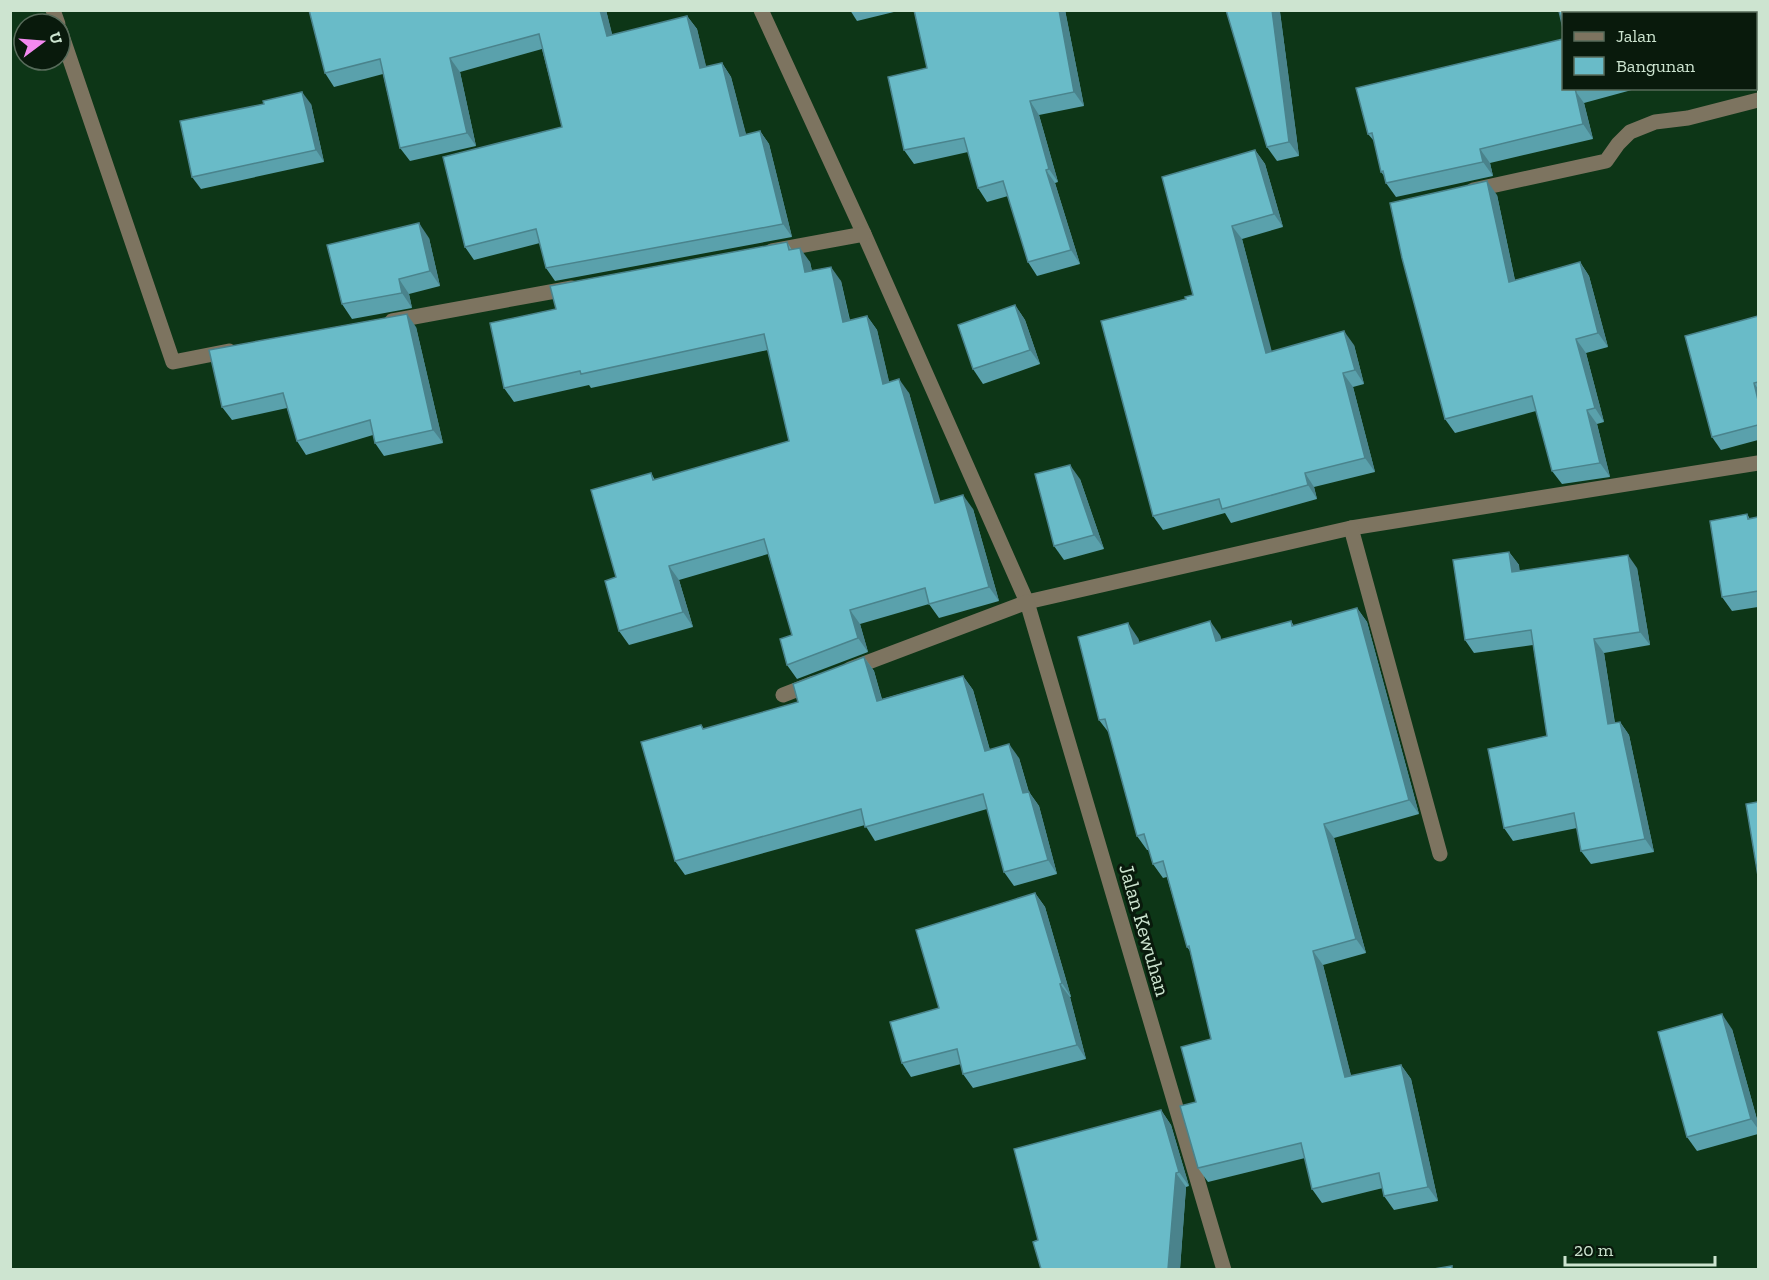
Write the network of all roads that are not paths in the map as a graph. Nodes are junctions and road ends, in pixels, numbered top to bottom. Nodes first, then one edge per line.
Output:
1 (761, 10) edge
2 (72, 65) edge
3 (1758, 100) edge
4 (1457, 194) edge
5 (864, 234) junction
6 (758, 253) edge
7 (583, 286) edge
8 (372, 325) edge
9 (243, 349) edge
10 (1758, 463) edge
11 (1352, 528) junction
12 (1027, 602) junction
13 (783, 695) dead end
14 (1440, 854) dead end
15 (1224, 1269) edge

1 - 5 street, Jalan Kewuhan
2 - 9 street
3 - 4 street
5 - 6 street
5 - 12 street, Jalan Kewuhan
7 - 8 street
10 - 11 street
11 - 12 street
11 - 14 street
12 - 13 street
12 - 15 street, Jalan Kewuhan

